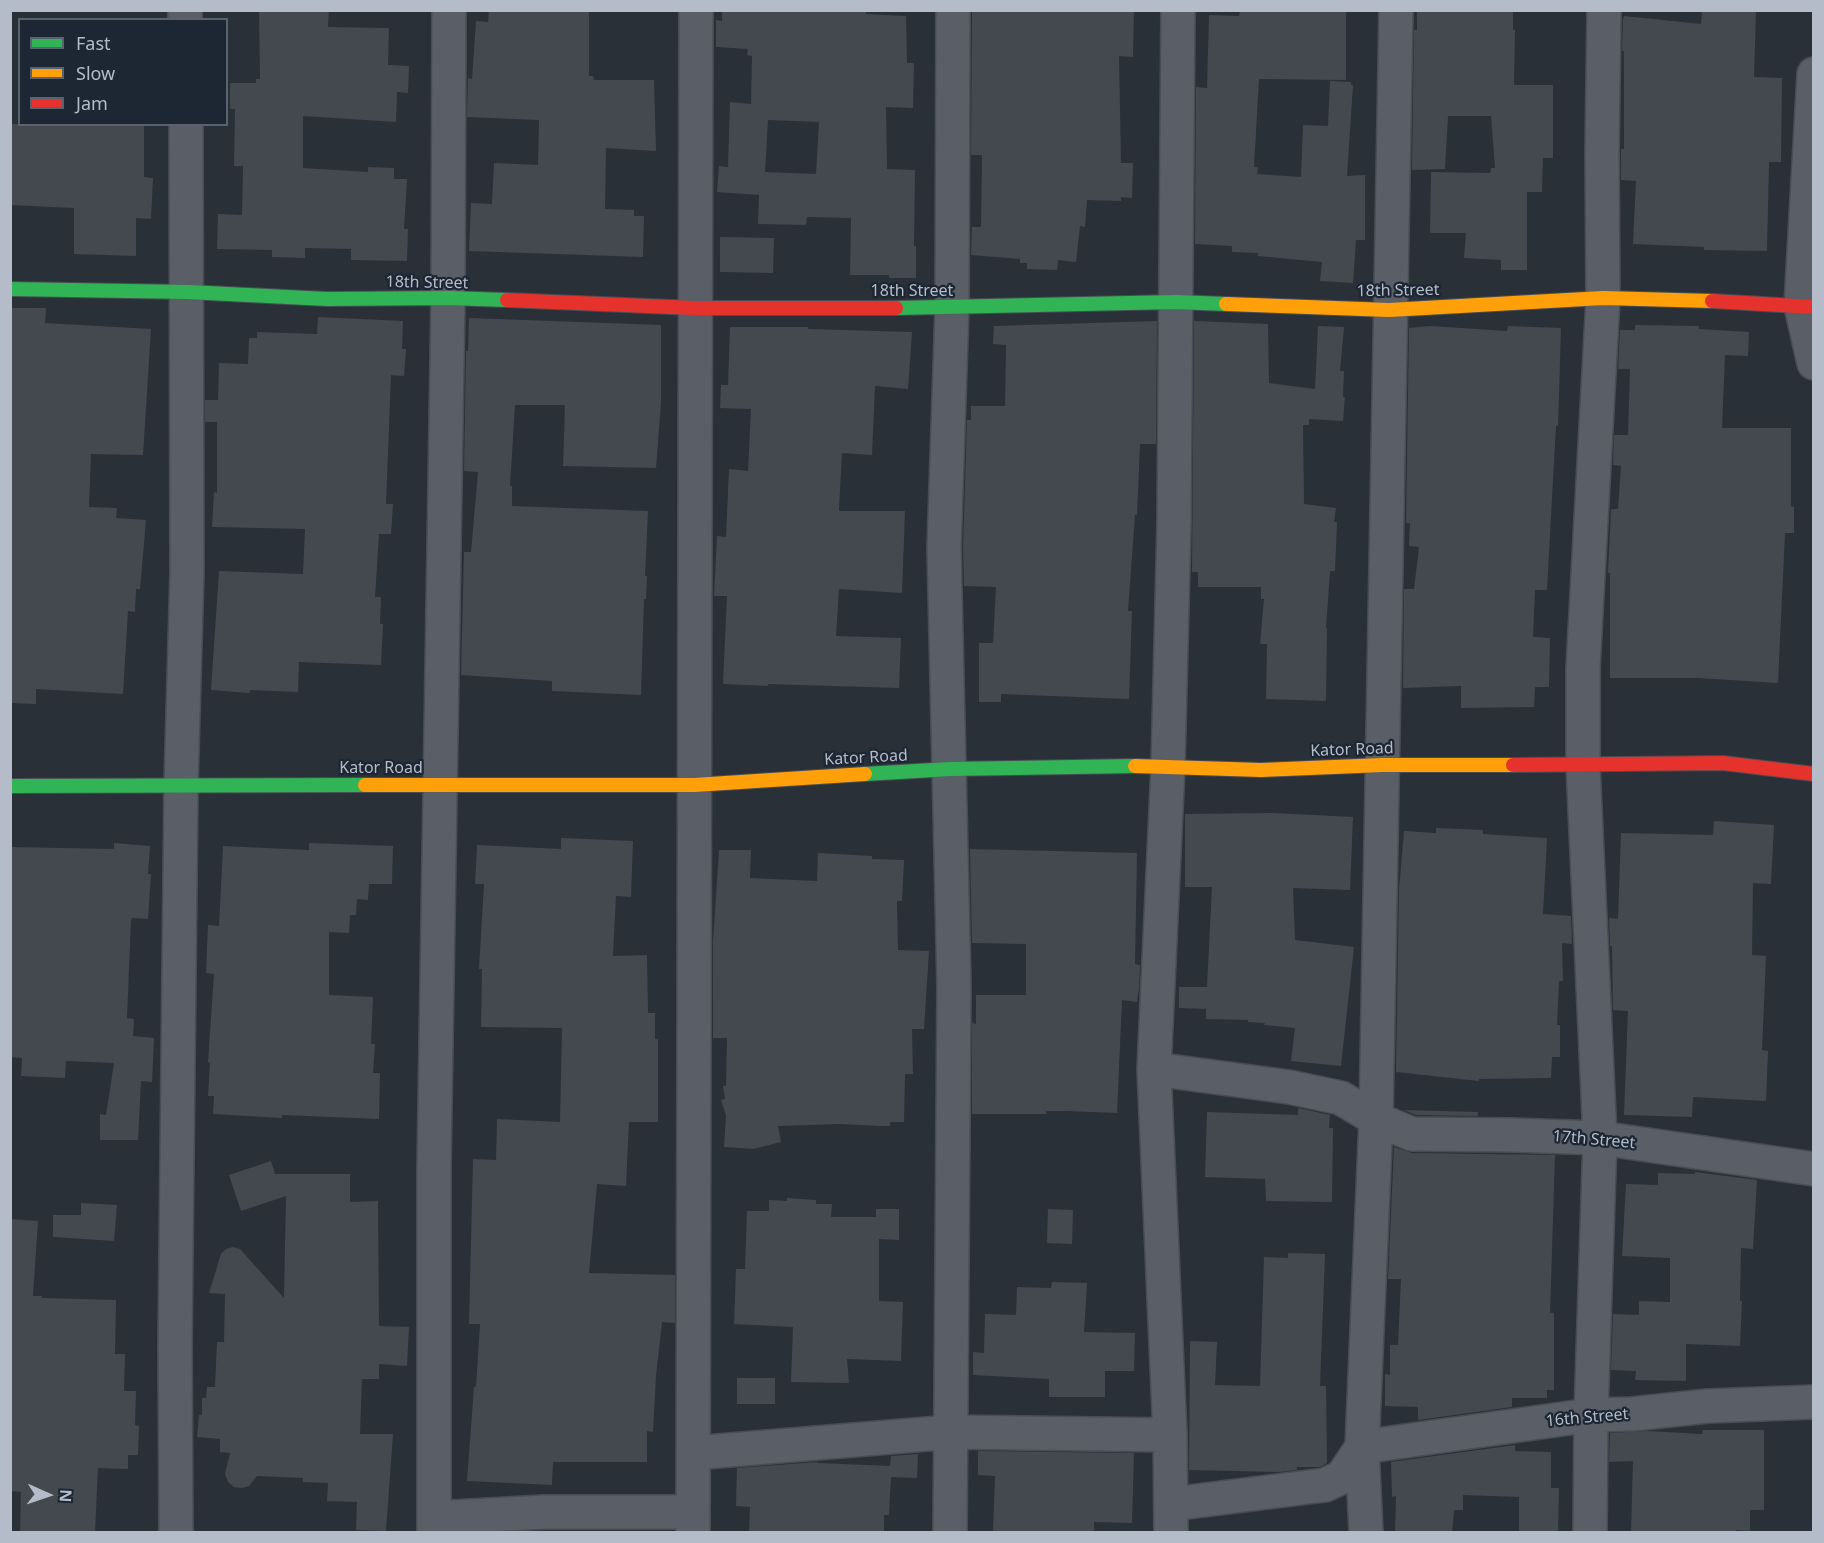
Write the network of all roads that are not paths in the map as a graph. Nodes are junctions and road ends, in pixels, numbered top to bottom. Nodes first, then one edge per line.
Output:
1 (449, 10) edge
2 (696, 10) edge
3 (953, 10) edge
4 (1179, 10) edge
5 (1396, 10) edge
6 (1604, 10) edge
7 (1814, 74) edge
8 (186, 126) edge
9 (10, 289) edge
10 (188, 292) junction
11 (448, 298) junction
12 (1603, 298) junction
13 (1176, 302) junction
14 (1807, 307) edge
15 (695, 308) junction
16 (952, 308) junction
17 (1389, 310) junction
18 (1814, 363) edge
19 (1382, 765) junction
20 (1583, 765) junction
21 (1168, 766) junction
22 (951, 769) junction
23 (1814, 774) edge
24 (439, 784) junction
25 (694, 784) junction
26 (10, 786) edge
27 (181, 786) junction
28 (1154, 1069) junction
29 (1376, 1119) junction
30 (1600, 1138) junction
31 (1814, 1169) edge
32 (1814, 1402) edge
33 (1591, 1415) junction
34 (952, 1432) junction
35 (1170, 1435) junction
36 (1362, 1447) junction
37 (693, 1453) junction
38 (1171, 1518) edge
39 (693, 1522) edge
40 (434, 1525) edge
41 (176, 1533) edge
42 (950, 1533) edge
43 (1366, 1533) edge
44 (1590, 1533) edge

1 - 11 street
2 - 15 street
3 - 16 street
4 - 13 street
5 - 17 street
6 - 12 street
7 - 14 street
8 - 10 street
9 - 10 main road, 18th Street
10 - 11 main road, 18th Street
10 - 27 street
11 - 15 main road, 18th Street
11 - 24 street
12 - 14 main road, 18th Street
12 - 17 main road, 18th Street
12 - 20 street
13 - 16 main road, 18th Street
13 - 17 main road, 18th Street
13 - 21 street
14 - 18 street
15 - 16 main road, 18th Street
15 - 25 street
16 - 22 street
17 - 19 street
19 - 20 main road, Kator Road
19 - 21 main road, Kator Road
19 - 29 street
20 - 23 main road, Kator Road
20 - 30 street
21 - 22 main road, Kator Road
21 - 28 street
22 - 25 main road, Kator Road
22 - 34 street
24 - 25 main road, Kator Road
24 - 27 main road, Kator Road
24 - 40 street
25 - 37 street
26 - 27 main road, Kator Road
27 - 41 street
28 - 29 street, 17th Street
28 - 35 street
29 - 30 street, 17th Street
29 - 36 street
30 - 31 street, 17th Street
30 - 33 street
32 - 33 street, 16th Street
33 - 36 street, 16th Street
33 - 44 street
34 - 35 street
34 - 37 street
34 - 42 street
35 - 38 street
36 - 38 street
36 - 43 street
37 - 39 street
39 - 40 street

